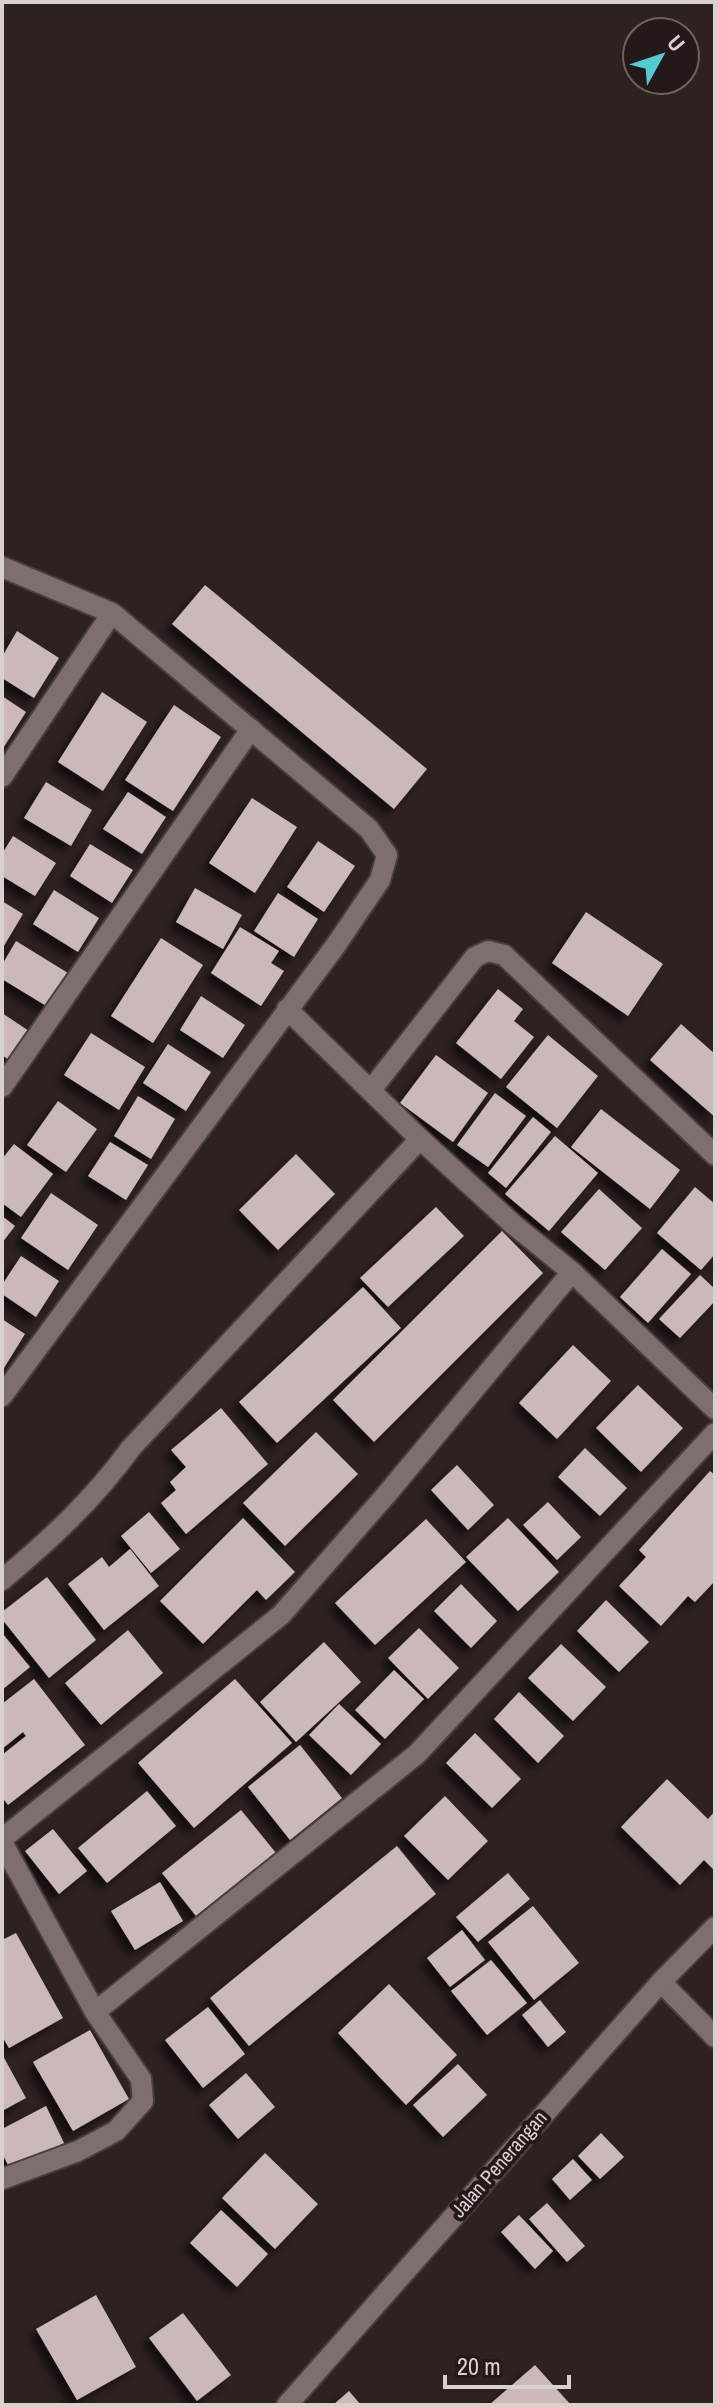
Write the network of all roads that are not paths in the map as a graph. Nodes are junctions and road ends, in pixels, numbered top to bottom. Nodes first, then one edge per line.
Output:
1 (2, 567) edge
2 (112, 613) junction
3 (251, 729) junction
4 (2, 777) edge
5 (287, 1009) junction
6 (2, 1087) edge
7 (371, 1090) junction
8 (420, 1139) junction
9 (715, 1155) edge
10 (572, 1272) junction
11 (2, 1396) edge
12 (715, 1409) edge
13 (715, 1433) edge
14 (2, 1580) edge
15 (2, 1840) edge
16 (715, 1927) edge
17 (661, 1982) junction
18 (95, 2012) junction
19 (715, 2037) edge
20 (2, 2179) edge
21 (287, 2405) edge

1 - 2 street
2 - 3 street
2 - 4 street
3 - 5 street
3 - 6 street
5 - 7 street
5 - 11 street
7 - 8 street
7 - 9 street
8 - 10 street
8 - 14 street
10 - 12 street
10 - 15 street
13 - 18 street
15 - 18 street
16 - 17 street, Jalan Penerangan
17 - 19 street
17 - 21 street, Jalan Penerangan
18 - 20 street

